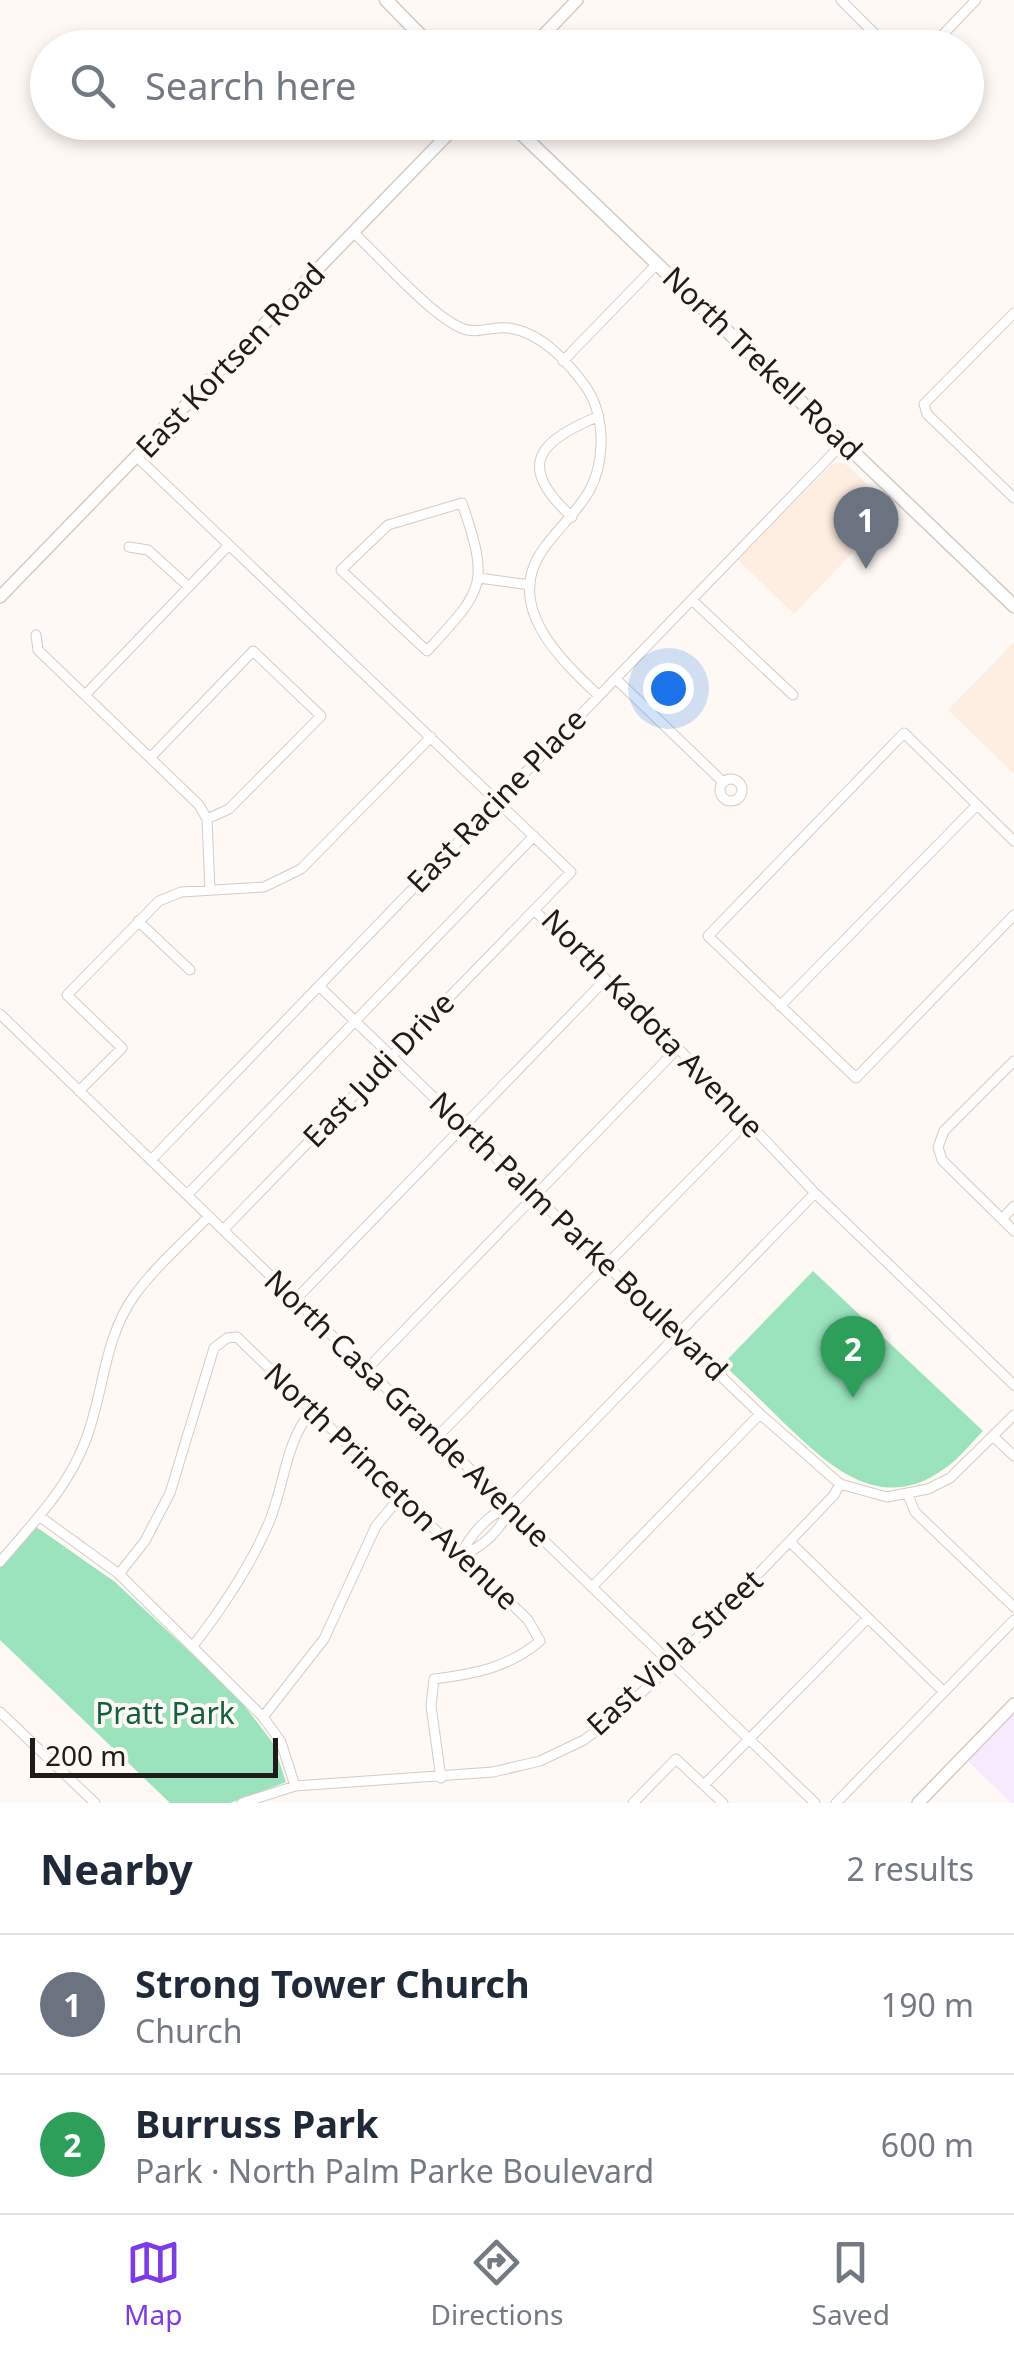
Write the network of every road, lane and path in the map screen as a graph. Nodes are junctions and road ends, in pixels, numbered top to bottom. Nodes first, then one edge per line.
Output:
1 (386, 0) edge
2 (577, 0) edge
3 (841, 0) edge
4 (976, 0) edge
5 (415, 30) edge
6 (548, 30) edge
7 (872, 30) edge
8 (947, 30) edge
9 (443, 140) edge
10 (528, 140) edge
11 (356, 234) junction
12 (657, 264) junction
13 (1014, 313) edge
14 (563, 360) junction
15 (599, 416) junction
16 (844, 442) junction
17 (137, 457) junction
18 (1014, 498) edge
19 (572, 517) junction
20 (229, 545) junction
21 (130, 546) dead end
22 (479, 578) junction
23 (530, 586) junction
24 (188, 587) junction
25 (0, 597) edge
26 (692, 600) junction
27 (1014, 606) edge
28 (36, 635) dead end
29 (616, 680) junction
30 (85, 695) junction
31 (793, 695) dead end
32 (599, 696) junction
33 (431, 738) junction
34 (150, 758) junction
35 (723, 782) dead end
36 (498, 801) junction
37 (977, 805) junction
38 (207, 819) junction
39 (534, 836) junction
40 (1014, 841) edge
41 (210, 890) junction
42 (536, 910) junction
43 (1014, 914) edge
44 (138, 921) junction
45 (190, 970) dead end
46 (605, 980) junction
47 (319, 986) junction
48 (780, 1006) junction
49 (0, 1014) edge
50 (355, 1021) junction
51 (678, 1048) junction
52 (392, 1056) junction
53 (1014, 1061) edge
54 (80, 1090) junction
55 (746, 1123) junction
56 (464, 1126) junction
57 (151, 1160) junction
58 (814, 1193) junction
59 (187, 1195) junction
60 (536, 1195) junction
61 (1014, 1206) edge
62 (209, 1216) junction
63 (1002, 1219) junction
64 (223, 1230) junction
65 (1014, 1231) edge
66 (606, 1264) junction
67 (295, 1300) junction
68 (678, 1335) junction
69 (366, 1370) junction
70 (1014, 1385) edge
71 (311, 1411) junction
72 (760, 1414) junction
73 (1014, 1415) edge
74 (994, 1437) junction
75 (436, 1438) junction
76 (1014, 1456) edge
77 (840, 1484) junction
78 (908, 1495) junction
79 (401, 1496) junction
80 (509, 1508) junction
81 (39, 1516) junction
82 (790, 1542) junction
83 (462, 1554) junction
84 (0, 1562) edge
85 (119, 1574) junction
86 (592, 1588) junction
87 (1014, 1607) edge
88 (867, 1618) junction
89 (1014, 1620) edge
90 (193, 1646) junction
91 (670, 1665) junction
92 (944, 1692) junction
93 (1014, 1704) edge
94 (0, 1712) edge
95 (263, 1717) junction
96 (748, 1738) junction
97 (440, 1778) junction
98 (704, 1785) junction
99 (296, 1786) junction
100 (95, 1803) edge
101 (242, 1803) edge
102 (633, 1803) edge
103 (723, 1803) edge
104 (815, 1803) edge
105 (836, 1803) edge
106 (918, 1803) edge

1 - 5 main road
2 - 6 street
3 - 7 street
4 - 8 street
9 - 11 street, East Kortsen Road
10 - 12 main road, North Trekell Road
11 - 14 street
11 - 17 street, East Kortsen Road
12 - 14 street
12 - 16 main road, North Trekell Road
13 - 18 street
14 - 15 street
15 - 19 street
15 - 19 street
16 - 26 street, East Racine Place
16 - 27 main road, North Trekell Road
17 - 20 street, North Kadota Avenue
17 - 25 street, East Kortsen Road
19 - 23 street
20 - 24 street
20 - 33 street, North Kadota Avenue
21 - 24 street
22 - 22 street
22 - 23 street
23 - 32 street
24 - 30 street
26 - 29 street, East Racine Place
26 - 31 street
28 - 30 street
29 - 32 street, East Racine Place
29 - 35 street
30 - 34 street
32 - 36 street, East Racine Place
33 - 36 street, North Kadota Avenue
33 - 41 street
34 - 38 street
34 - 38 street
36 - 39 street, North Kadota Avenue
36 - 47 street, East Racine Place
37 - 40 street
37 - 48 street
37 - 48 street
38 - 41 street
39 - 42 street, North Kadota Avenue
39 - 50 street
41 - 44 street
42 - 46 street, North Kadota Avenue
42 - 52 street, East Judi Drive
43 - 48 street
44 - 45 street
44 - 54 street
46 - 51 street, North Kadota Avenue
46 - 56 street
47 - 50 street, North Palm Parke Boulevard
47 - 57 street, East Racine Place
49 - 54 street, North Casa Grande Avenue
50 - 52 street, North Palm Parke Boulevard
50 - 59 street
51 - 55 street, North Kadota Avenue
51 - 60 street
52 - 56 street, North Palm Parke Boulevard
52 - 64 street, East Judi Drive
53 - 63 street
54 - 57 street, North Casa Grande Avenue
55 - 58 street, North Kadota Avenue
55 - 66 street
56 - 60 street, North Palm Parke Boulevard
56 - 67 street
57 - 59 street, North Casa Grande Avenue
58 - 68 street
58 - 70 street, North Kadota Avenue
59 - 62 street, North Casa Grande Avenue
60 - 66 street, North Palm Parke Boulevard
60 - 69 street
61 - 63 street
62 - 64 street, North Casa Grande Avenue
62 - 81 street
63 - 65 street
64 - 67 street, North Casa Grande Avenue
66 - 68 street, North Palm Parke Boulevard
66 - 75 street
67 - 69 street, North Casa Grande Avenue
68 - 72 street, North Palm Parke Boulevard
68 - 80 street
69 - 75 street, North Casa Grande Avenue
71 - 79 street, North Princeton Avenue
71 - 85 street, North Princeton Avenue
71 - 90 street
72 - 77 street, North Palm Parke Boulevard
72 - 86 street
73 - 74 street
74 - 76 street
74 - 78 street
75 - 80 street, North Casa Grande Avenue
77 - 78 street
77 - 82 street, East Viola Street
78 - 87 street
79 - 83 street, North Princeton Avenue
79 - 95 street
80 - 83 street
80 - 86 street, North Casa Grande Avenue
81 - 84 street
81 - 85 street
82 - 88 street
82 - 91 street, East Viola Street
83 - 97 street, North Princeton Avenue
85 - 90 street
86 - 91 street, North Casa Grande Avenue
88 - 92 street
88 - 96 street
89 - 92 street
90 - 95 street
91 - 96 street, North Casa Grande Avenue
91 - 97 street, East Viola Street
92 - 105 street
93 - 106 street
94 - 100 street
95 - 99 street
96 - 98 street
96 - 104 street, North Casa Grande Avenue
97 - 99 street, East Viola Street
98 - 102 street
98 - 103 street
99 - 101 street, East Viola Street

